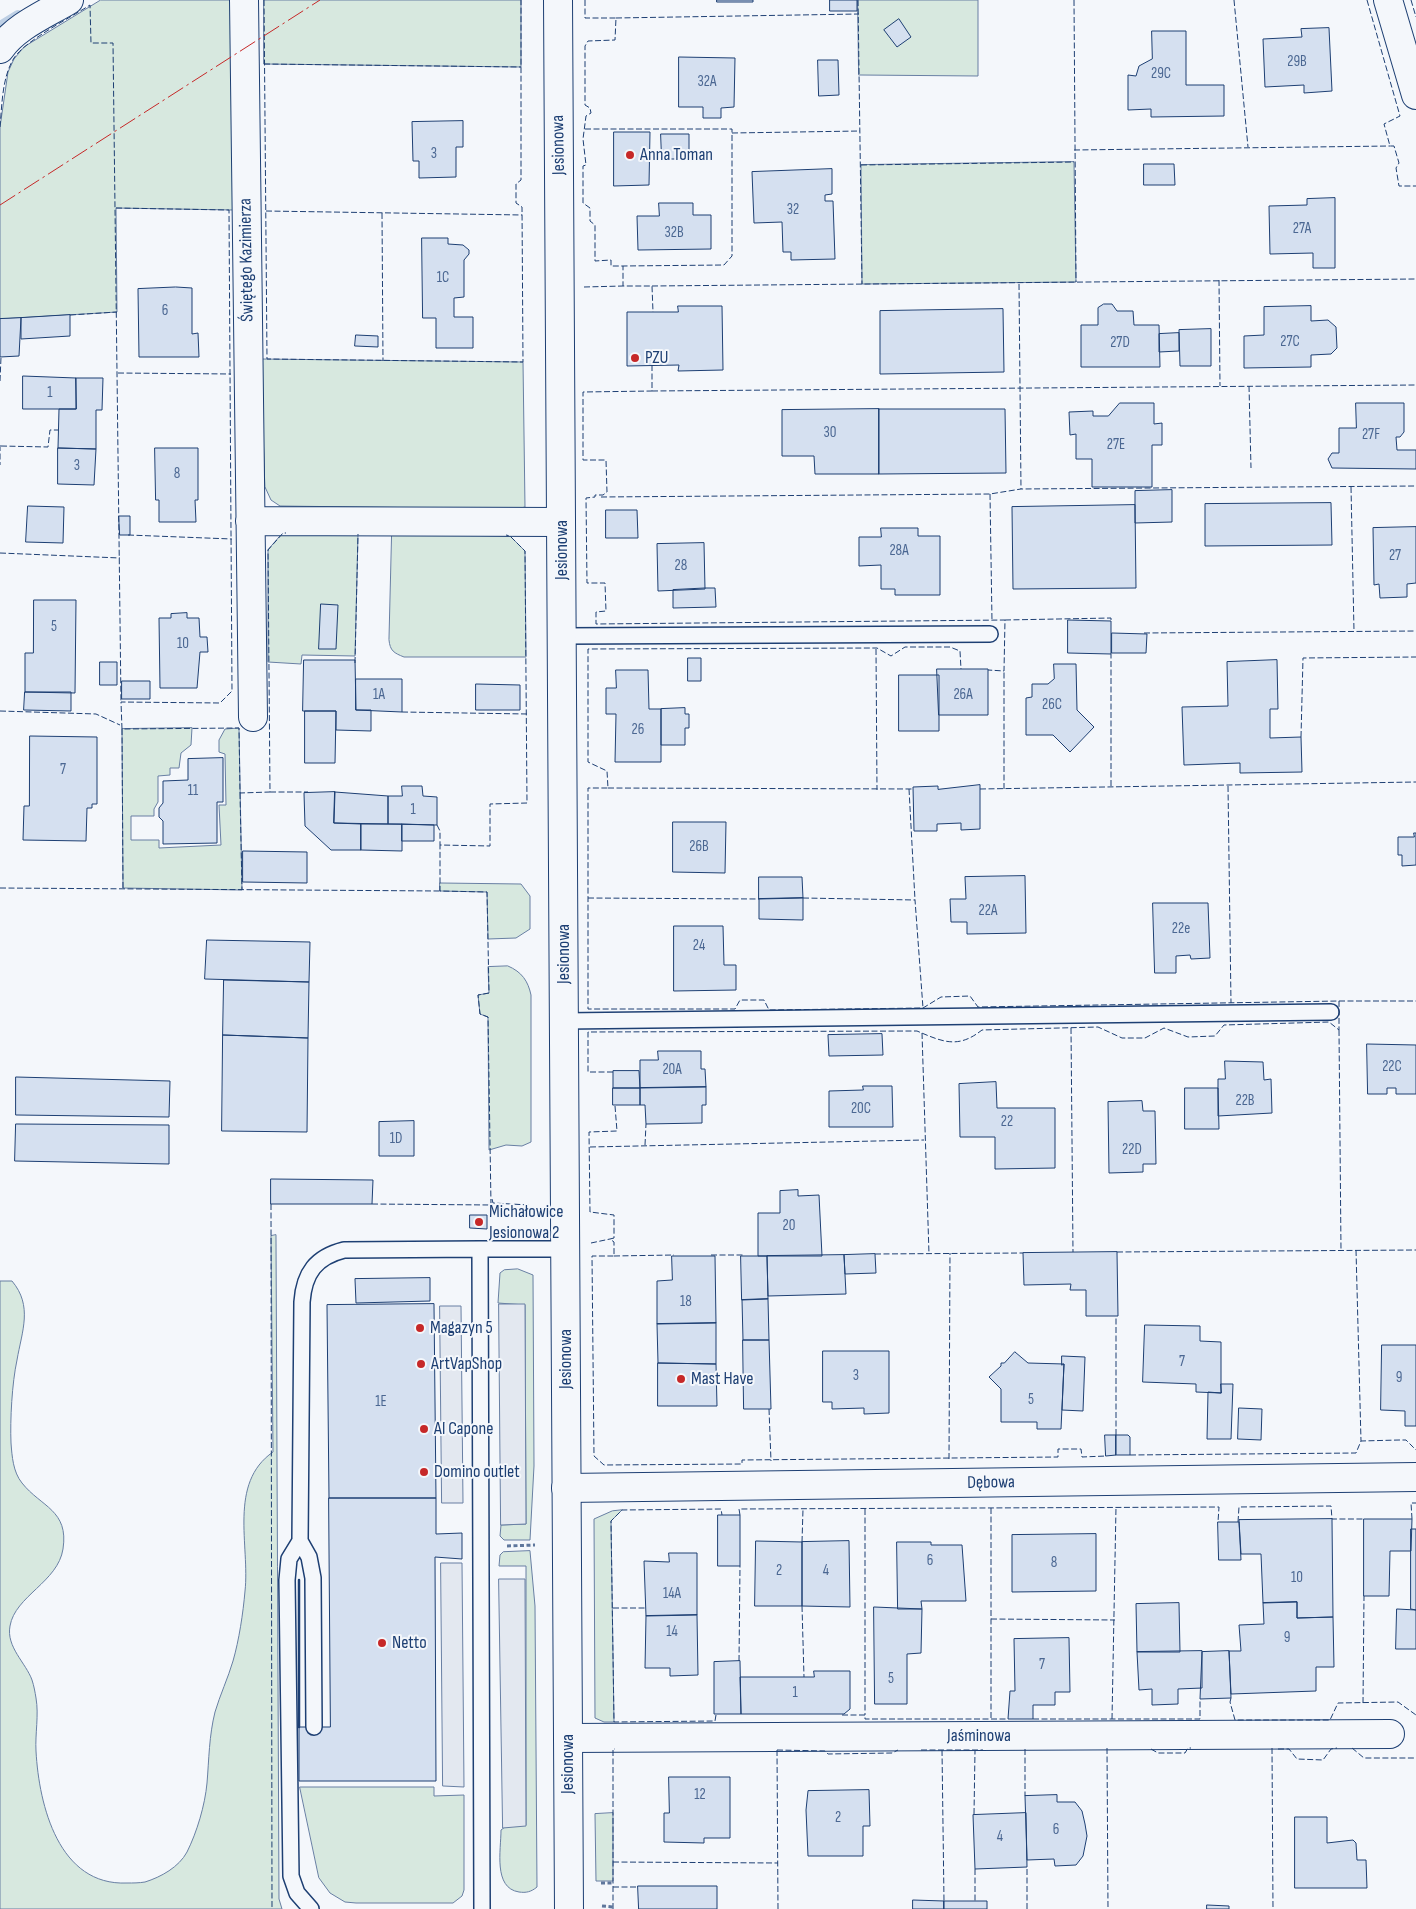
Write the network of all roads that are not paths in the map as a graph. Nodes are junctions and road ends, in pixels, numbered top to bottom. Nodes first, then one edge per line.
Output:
1 (69, 0) edge
2 (244, 0) edge
3 (558, 0) edge
4 (1388, 0) edge
5 (0, 49) edge
6 (1416, 95) edge
7 (250, 521) junction
8 (562, 522) junction
9 (990, 634) dead end
10 (562, 636) junction
11 (253, 717) dead end
12 (1331, 1012) dead end
13 (564, 1021) junction
14 (480, 1248) junction
15 (565, 1249) junction
16 (1416, 1477) edge
17 (566, 1488) junction
18 (300, 1541) junction
19 (314, 1727) dead end
20 (1390, 1734) dead end
21 (568, 1738) junction
22 (311, 1909) edge
23 (482, 1909) edge
24 (569, 1909) edge

1 - 5 street
2 - 7 street, Świętego Kazimierza
3 - 8 street, Jesionowa
4 - 6 street
7 - 8 street
7 - 11 street, Świętego Kazimierza
8 - 10 street, Jesionowa
9 - 10 lane
10 - 13 street, Jesionowa
12 - 13 lane
13 - 15 street, Jesionowa
14 - 15 lane
14 - 18 lane
14 - 23 lane
15 - 17 street, Jesionowa
16 - 17 street, Dębowa
17 - 21 street, Jesionowa
18 - 19 lane
18 - 22 lane
20 - 21 street, Jaśminowa
21 - 24 street, Jesionowa

